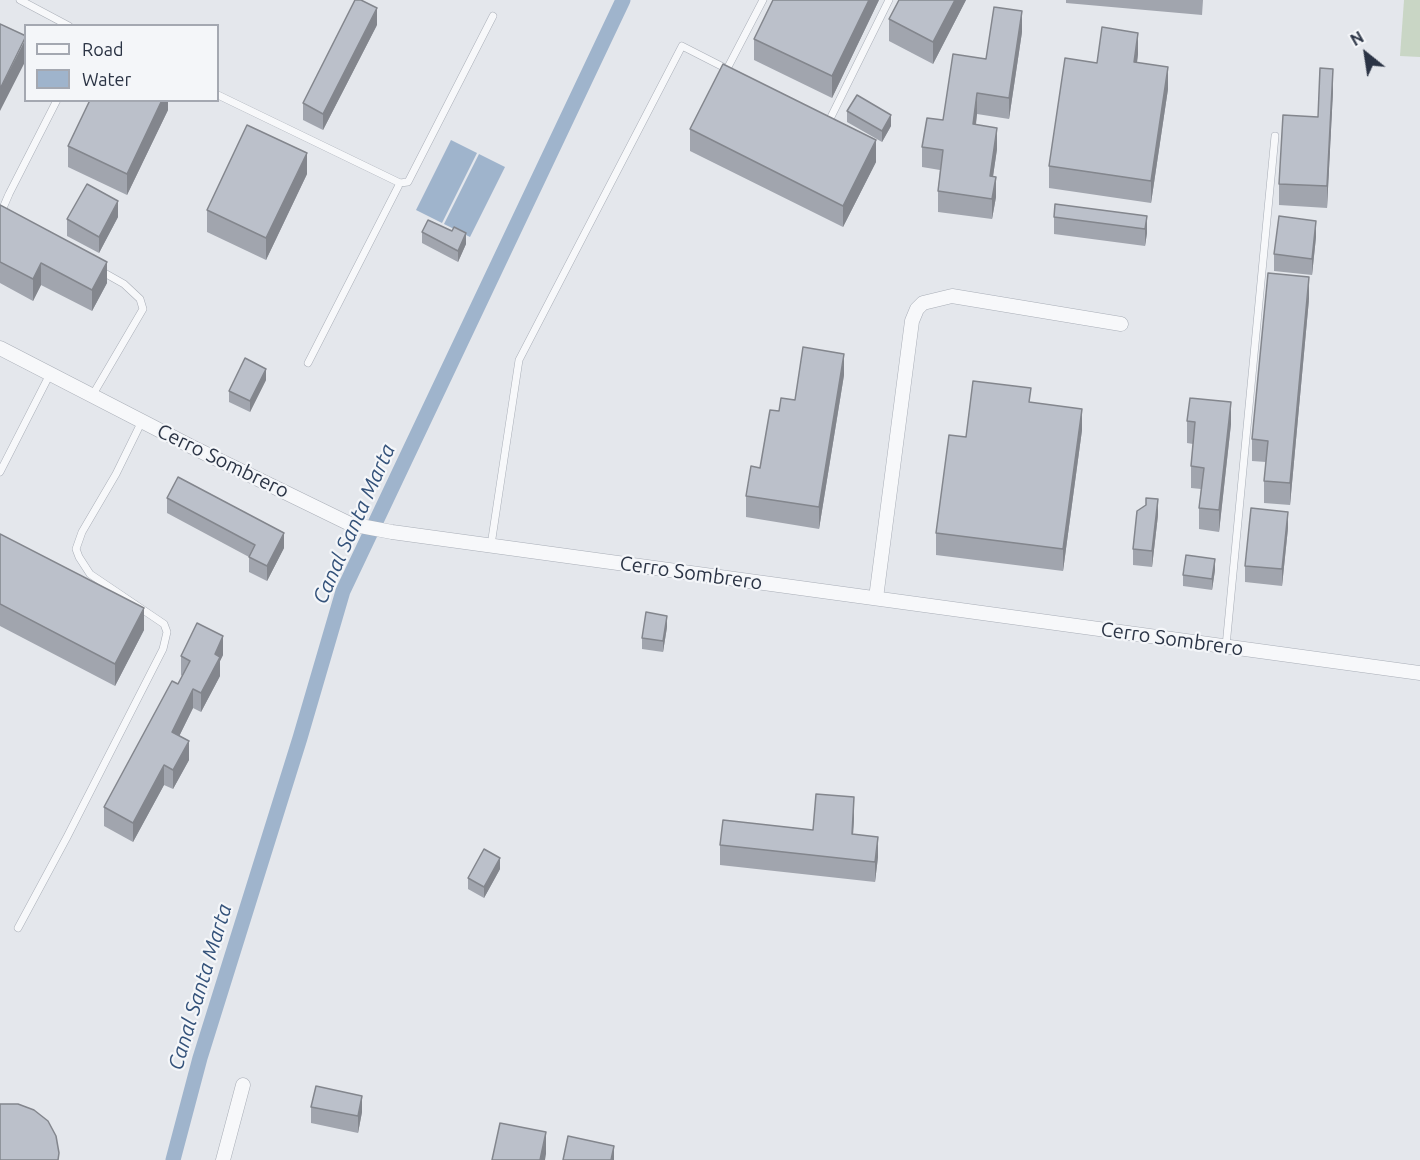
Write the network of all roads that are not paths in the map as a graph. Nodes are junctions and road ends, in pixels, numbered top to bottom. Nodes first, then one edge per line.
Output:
1 (20, 0) edge
2 (763, 0) edge
3 (889, 0) edge
4 (493, 16) dead end
5 (65, 24) edge
6 (727, 69) junction
7 (737, 75) edge
8 (219, 95) edge
9 (56, 102) edge
10 (818, 117) edge
11 (828, 123) junction
12 (838, 128) edge
13 (1275, 136) dead end
14 (400, 183) junction
15 (11, 221) edge
16 (93, 267) edge
17 (1121, 324) dead end
18 (0, 348) edge
19 (308, 363) dead end
20 (50, 374) junction
21 (92, 396) junction
22 (142, 421) junction
23 (0, 472) edge
24 (490, 545) junction
25 (876, 598) junction
26 (1226, 646) junction
27 (1420, 673) edge
28 (18, 928) dead end
29 (243, 1084) dead end
30 (223, 1160) edge

1 - 5 lane
2 - 6 lane
3 - 11 lane
4 - 14 lane
6 - 7 lane
6 - 24 lane
8 - 14 lane
9 - 15 lane
10 - 11 lane
11 - 12 lane
13 - 26 lane
14 - 19 lane
16 - 21 lane
17 - 25 street
18 - 20 street, Cerro Sombrero
20 - 21 street, Cerro Sombrero
20 - 23 lane
21 - 22 street, Cerro Sombrero
22 - 24 street, Cerro Sombrero
22 - 28 lane
24 - 25 street, Cerro Sombrero
25 - 26 street, Cerro Sombrero
26 - 27 street, Cerro Sombrero
29 - 30 street

